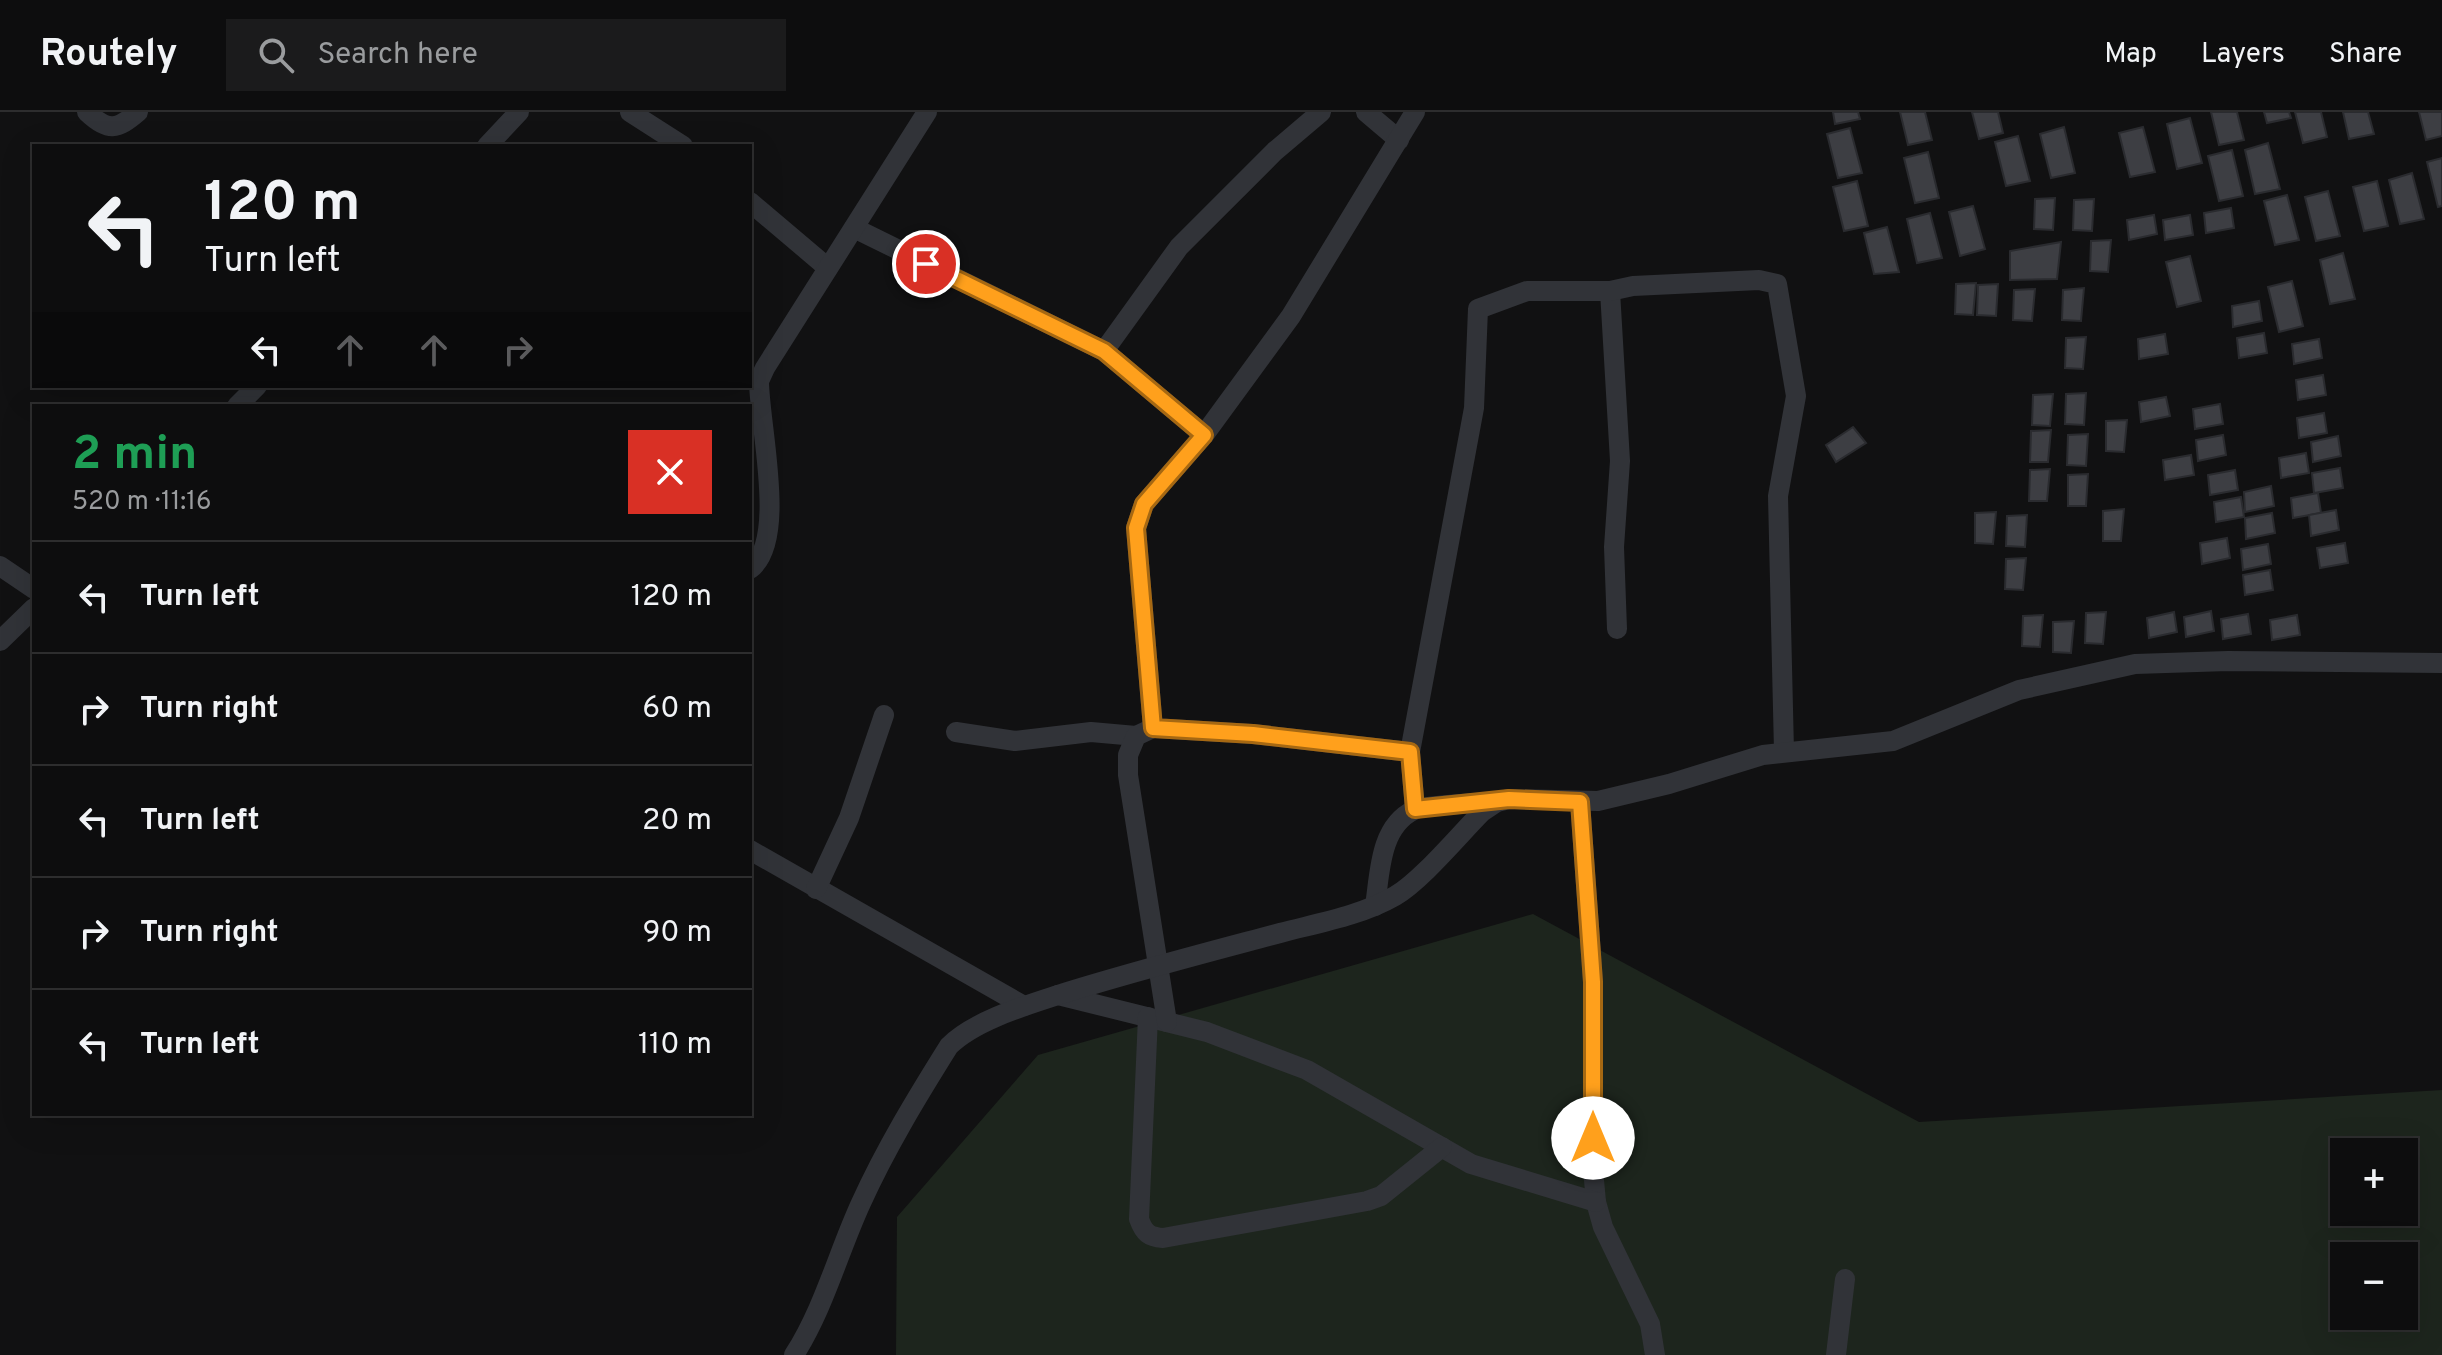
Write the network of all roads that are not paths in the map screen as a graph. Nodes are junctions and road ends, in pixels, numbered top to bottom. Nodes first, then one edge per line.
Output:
1 (87, 112) edge
2 (138, 112) edge
3 (519, 112) edge
4 (630, 112) edge
5 (927, 112) edge
6 (1321, 112) edge
7 (1366, 112) edge
8 (1415, 112) edge
9 (1399, 140) junction
10 (489, 144) edge
11 (680, 144) edge
12 (752, 204) edge
13 (854, 228) junction
14 (828, 268) junction
15 (1610, 291) junction
16 (1104, 351) junction
17 (255, 388) edge
18 (239, 404) edge
19 (1204, 435) junction
20 (0, 566) edge
21 (752, 567) edge
22 (32, 588) edge
23 (32, 610) edge
24 (1617, 629) dead end
25 (0, 641) edge
26 (2442, 663) edge
27 (884, 715) dead end
28 (956, 732) dead end
29 (1144, 732) junction
30 (1784, 751) junction
31 (1410, 752) junction
32 (1497, 802) junction
33 (1580, 802) junction
34 (1415, 809) junction
35 (752, 851) edge
36 (816, 889) junction
37 (1375, 906) junction
38 (1156, 965) junction
39 (1058, 995) junction
40 (1024, 1006) junction
41 (1157, 1020) junction
42 (1442, 1147) junction
43 (1596, 1202) junction
44 (1845, 1279) dead end
45 (794, 1355) edge
46 (1655, 1355) edge
47 (1836, 1355) edge

1 - 2 street
3 - 10 street
4 - 11 street
5 - 13 street
6 - 16 street
7 - 9 street
8 - 9 street
9 - 19 street
12 - 14 street
13 - 14 street
13 - 16 street
14 - 21 street
15 - 24 street
15 - 30 street
15 - 31 street
16 - 19 street
17 - 18 street
19 - 29 street
20 - 22 street
23 - 25 street
26 - 30 street
27 - 36 street
28 - 29 street
29 - 31 street
29 - 38 street
30 - 33 street
31 - 34 street
32 - 33 street
32 - 34 street
32 - 37 street
33 - 43 street
34 - 37 street
35 - 36 street
36 - 40 street
37 - 38 street
38 - 39 street
38 - 41 street
39 - 40 street
39 - 41 street
40 - 45 street
41 - 42 street
41 - 42 street
42 - 43 street
43 - 46 street
44 - 47 street

